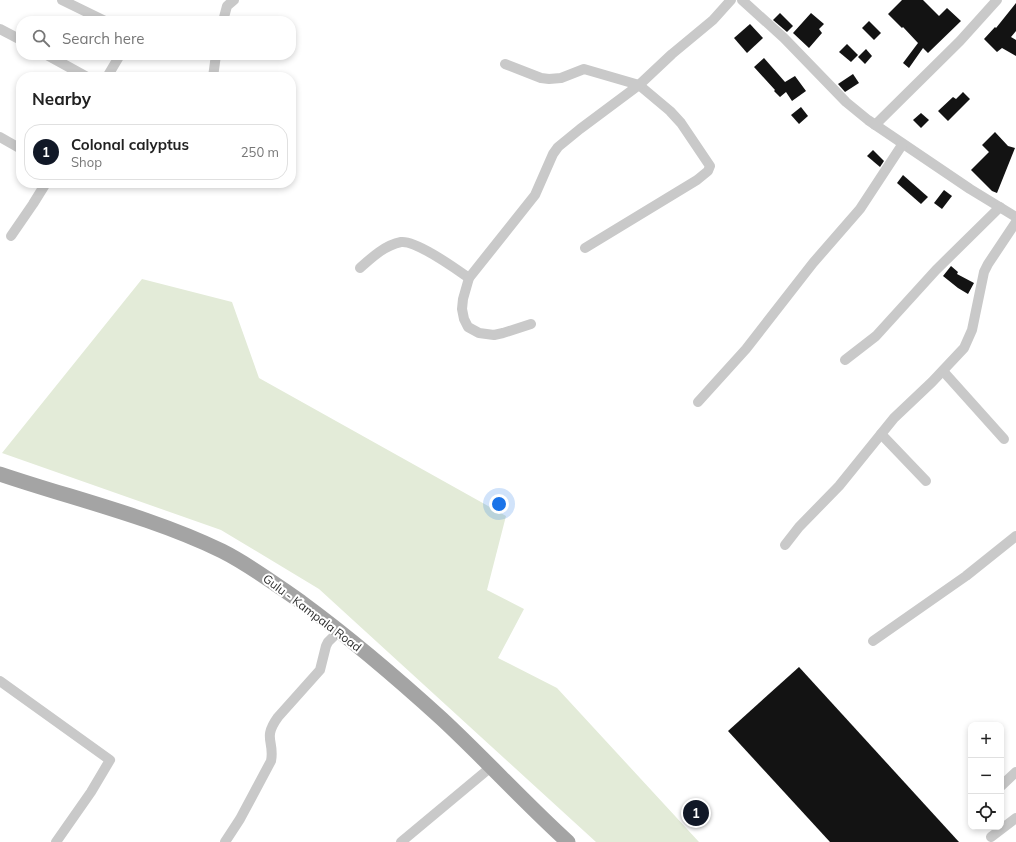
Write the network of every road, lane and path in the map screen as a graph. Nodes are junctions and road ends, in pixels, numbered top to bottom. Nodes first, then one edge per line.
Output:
1 (62, 0) edge
2 (234, 0) edge
3 (731, 0) edge
4 (742, 0) edge
5 (997, 0) edge
6 (95, 16) edge
7 (224, 16) edge
8 (0, 29) edge
9 (16, 37) edge
10 (56, 60) edge
11 (117, 60) edge
12 (215, 60) edge
13 (505, 64) dead end
14 (78, 72) edge
15 (111, 72) edge
16 (214, 72) edge
17 (639, 85) junction
18 (875, 125) junction
19 (0, 137) edge
20 (902, 144) junction
21 (16, 146) edge
22 (43, 188) edge
23 (1000, 208) junction
24 (1016, 217) edge
25 (1016, 222) edge
26 (11, 236) dead end
27 (585, 248) dead end
28 (360, 268) dead end
29 (469, 278) junction
30 (531, 324) dead end
31 (845, 360) dead end
32 (942, 371) junction
33 (698, 402) dead end
34 (881, 434) junction
35 (1004, 439) dead end
36 (0, 474) edge
37 (926, 481) dead end
38 (1016, 536) edge
39 (785, 545) dead end
40 (344, 634) junction
41 (873, 641) dead end
42 (0, 681) edge
43 (491, 767) junction
44 (1015, 777) edge
45 (1004, 784) edge
46 (1016, 818) edge
47 (991, 837) dead end
48 (56, 842) edge
49 (225, 842) edge
50 (401, 842) edge
51 (568, 842) edge

1 - 6 street
2 - 7 street
3 - 17 street
4 - 18 street
5 - 18 street
8 - 9 street
10 - 14 street
11 - 15 street
12 - 16 street
13 - 17 street
17 - 27 street
17 - 29 street
18 - 20 street
19 - 21 street
20 - 23 street
20 - 33 street
22 - 26 street
23 - 24 street
23 - 31 street
25 - 32 street
28 - 29 street
29 - 30 street
32 - 34 street
32 - 35 street
34 - 37 street
34 - 39 street
36 - 40 main road, Gulu - Kampala Road
38 - 41 street
40 - 43 main road, Gulu - Kampala Road
40 - 49 street
42 - 48 street
43 - 50 street
43 - 51 main road, Gulu - Kampala Road
44 - 45 street
46 - 47 street

